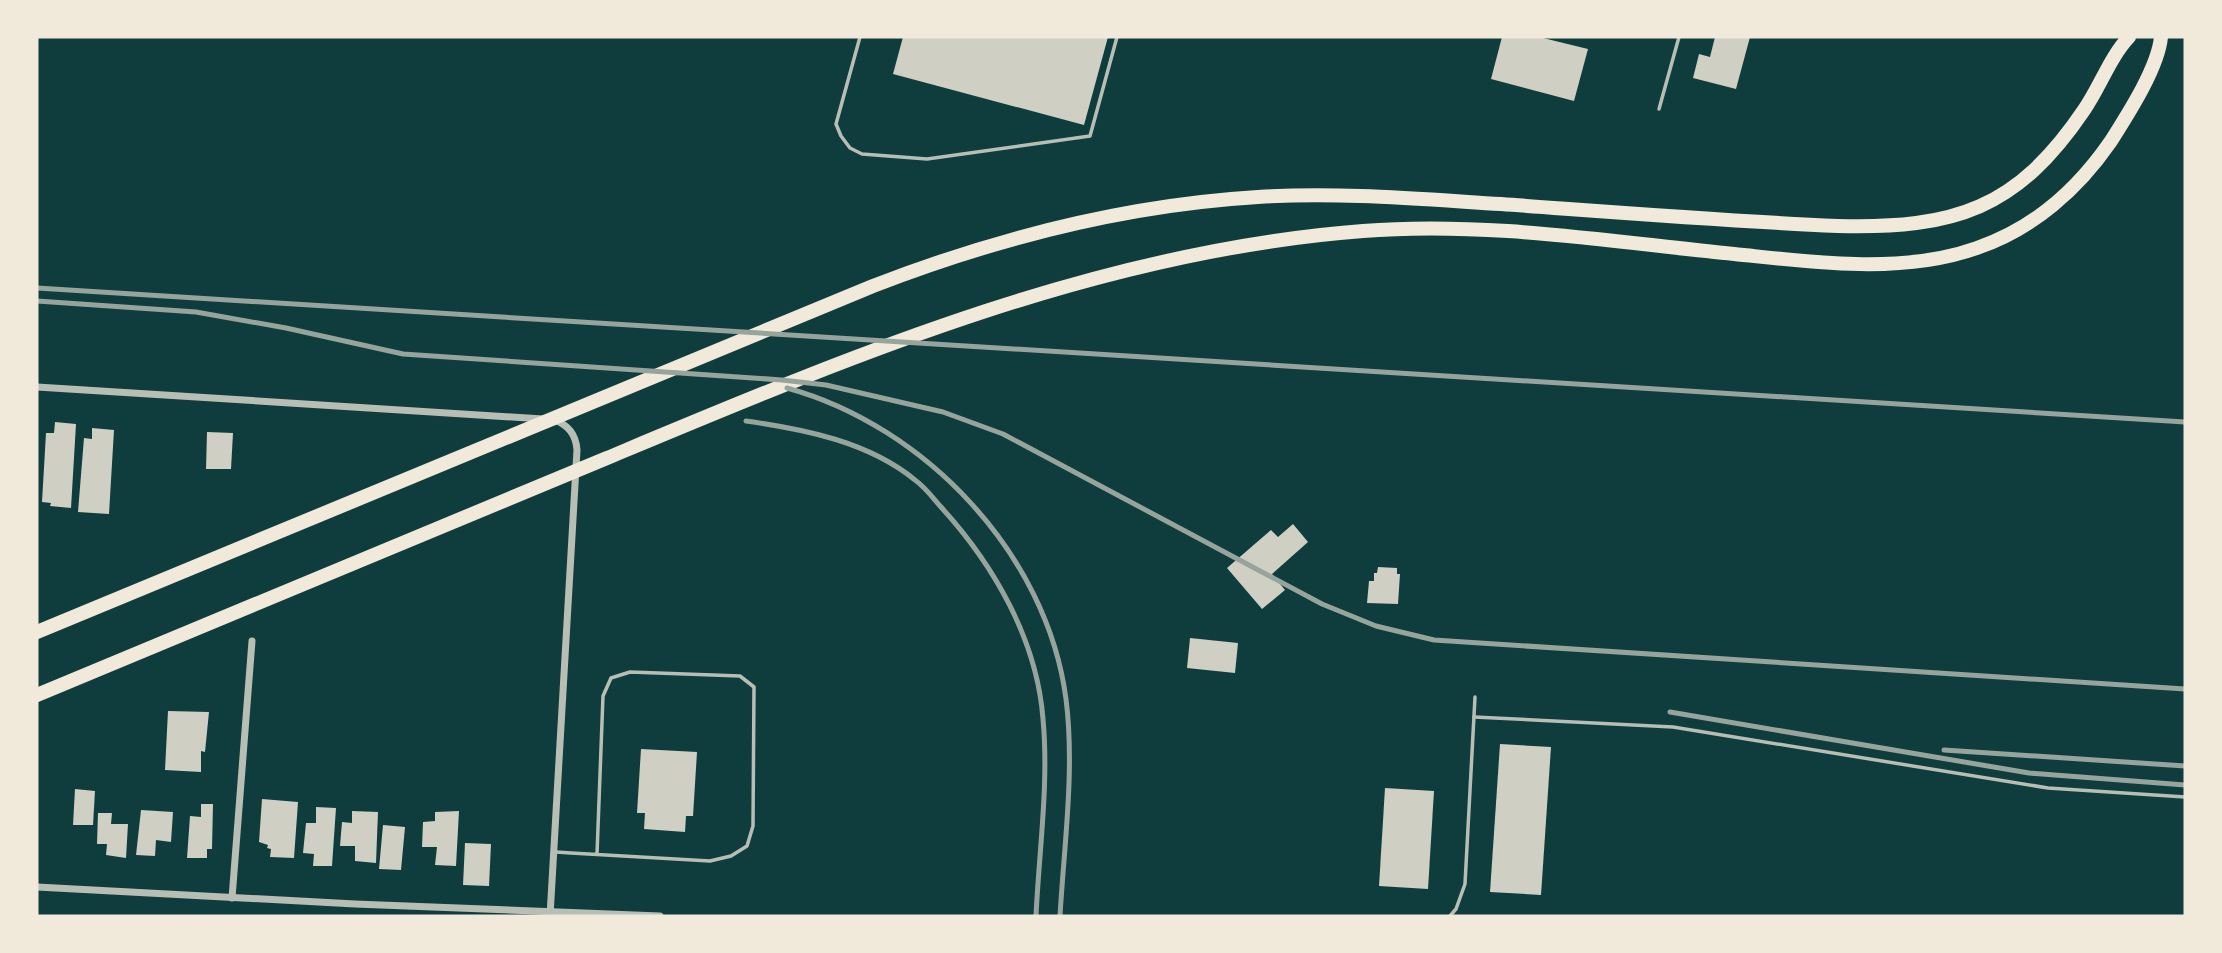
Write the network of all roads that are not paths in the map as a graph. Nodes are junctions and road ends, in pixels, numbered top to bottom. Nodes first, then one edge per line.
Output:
1 (860, 37) edge
2 (1117, 37) edge
3 (1679, 37) edge
4 (2129, 37) edge
5 (2161, 37) edge
6 (1659, 109) dead end
7 (37, 387) edge
8 (37, 632) edge
9 (252, 641) dead end
10 (37, 695) edge
11 (1475, 697) dead end
12 (1474, 717) junction
13 (2185, 797) edge
14 (554, 852) junction
15 (597, 854) junction
16 (37, 887) edge
17 (233, 898) junction
18 (550, 914) edge
19 (660, 916) edge
20 (1450, 916) edge

1 - 2 lane
3 - 6 lane
4 - 8 highway
5 - 10 highway
7 - 14 street
9 - 17 street
11 - 12 lane
12 - 13 lane
12 - 20 lane
14 - 15 lane
14 - 18 street
15 - 15 lane
16 - 17 street
17 - 18 street
18 - 19 street

